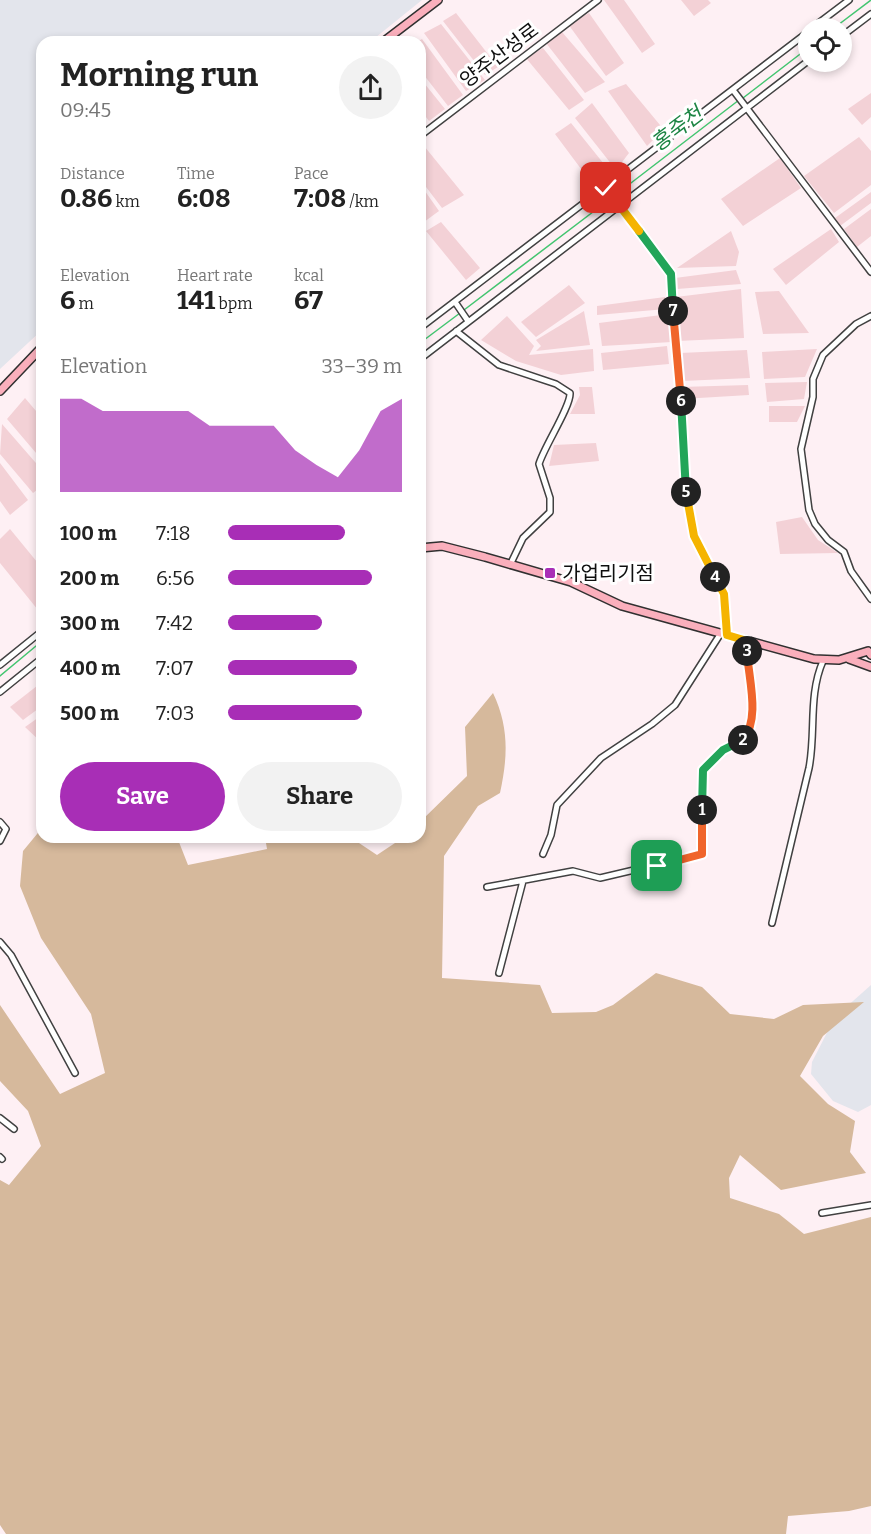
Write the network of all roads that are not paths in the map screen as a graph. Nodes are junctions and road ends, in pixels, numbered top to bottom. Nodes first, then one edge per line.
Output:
1 (438, 0) edge
2 (598, 0) edge
3 (849, 0) edge
4 (871, 14) edge
5 (826, 18) edge
6 (852, 28) edge
7 (391, 36) edge
8 (798, 40) edge
9 (798, 69) edge
10 (733, 90) junction
11 (746, 108) junction
12 (426, 131) edge
13 (606, 188) junction
14 (620, 206) junction
15 (871, 272) edge
16 (455, 302) junction
17 (871, 316) edge
18 (468, 321) junction
19 (426, 324) edge
20 (456, 331) junction
21 (36, 353) edge
22 (426, 354) edge
23 (11, 378) junction
24 (0, 384) edge
25 (0, 391) edge
26 (426, 547) edge
27 (510, 564) junction
28 (871, 599) edge
29 (724, 634) junction
30 (36, 636) edge
31 (747, 641) junction
32 (870, 652) edge
33 (849, 659) junction
34 (823, 661) junction
35 (36, 663) edge
36 (0, 665) edge
37 (871, 667) edge
38 (0, 692) edge
39 (0, 822) edge
40 (0, 841) edge
41 (543, 854) dead end
42 (523, 881) junction
43 (487, 887) dead end
44 (772, 923) dead end
45 (0, 942) edge
46 (499, 973) dead end
47 (75, 1073) dead end
48 (0, 1118) edge
49 (14, 1129) dead end
50 (871, 1205) edge
51 (822, 1214) dead end

1 - 7 street
2 - 12 street, 양주산성로
3 - 5 street
4 - 6 street
8 - 10 street
9 - 11 street
10 - 11 street
10 - 13 street
11 - 14 street
11 - 15 street
13 - 14 street
13 - 16 street
14 - 18 street
14 - 29 street
16 - 18 street
16 - 19 street
17 - 28 street
18 - 20 street
20 - 22 street
20 - 27 street
21 - 23 street
23 - 24 street
23 - 25 street
26 - 27 street
27 - 29 street
29 - 31 street
29 - 41 street
30 - 36 street
31 - 34 street
31 - 42 street
32 - 33 street
33 - 34 street
33 - 37 street
34 - 44 street
35 - 38 street
39 - 40 street
42 - 43 street
42 - 46 street
45 - 47 street
48 - 49 street
50 - 51 street

